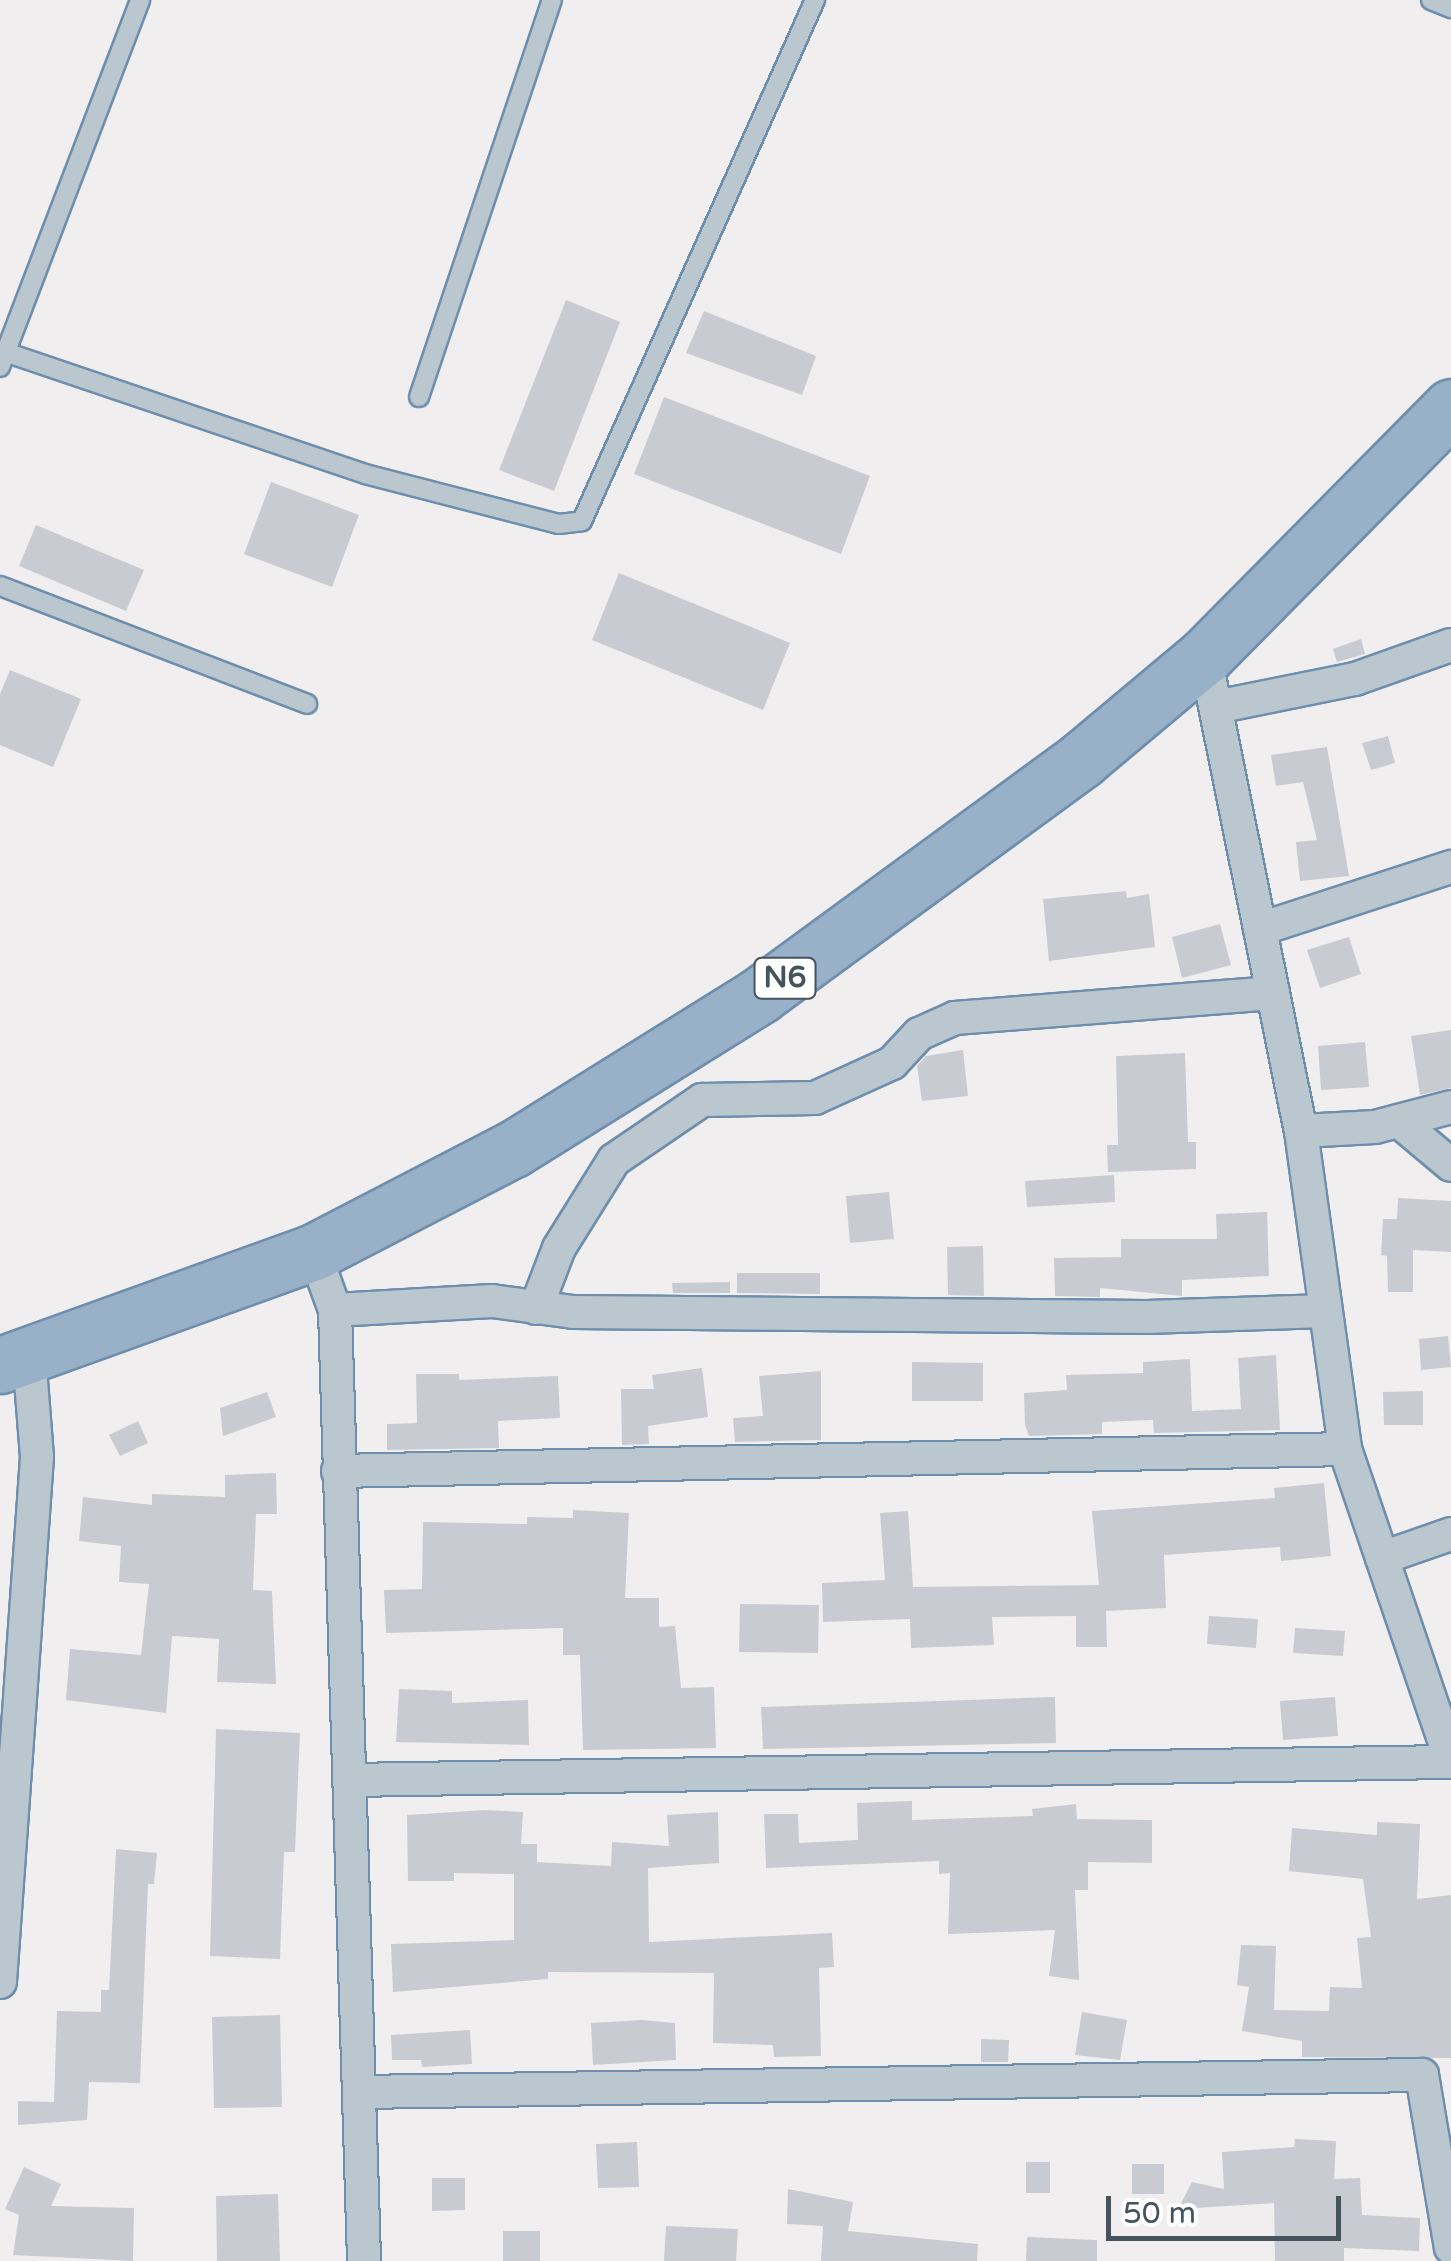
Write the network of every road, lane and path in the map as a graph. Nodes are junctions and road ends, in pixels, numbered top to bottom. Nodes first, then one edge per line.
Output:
1 (140, 0) edge
2 (552, 0) edge
3 (815, 0) edge
4 (1430, 0) edge
5 (1451, 8) edge
6 (3, 359) edge
7 (419, 398) dead end
8 (1451, 406) edge
9 (0, 586) edge
10 (1451, 645) edge
11 (1211, 682) junction
12 (307, 704) dead end
13 (1451, 867) edge
14 (1260, 928) junction
15 (1273, 992) junction
16 (1451, 1107) edge
17 (1401, 1122) junction
18 (1300, 1132) junction
19 (1451, 1165) edge
20 (314, 1252) junction
21 (536, 1308) junction
22 (335, 1310) junction
23 (1324, 1312) junction
24 (15, 1360) edge
25 (1345, 1449) junction
26 (338, 1470) junction
27 (1451, 1534) edge
28 (1382, 1558) junction
29 (1451, 1761) edge
30 (350, 1780) junction
31 (0, 1982) edge
32 (1436, 2073) edge
33 (361, 2092) junction
34 (1451, 2248) edge
35 (364, 2261) edge

1 - 6 lane
2 - 7 lane
3 - 6 lane
4 - 5 lane
8 - 11 highway, N6
9 - 12 lane
10 - 11 street
11 - 14 street
11 - 20 highway, N6
13 - 14 street
14 - 15 street
15 - 18 street
15 - 21 street
16 - 17 street
17 - 18 street
17 - 19 street
18 - 23 street
20 - 22 street
20 - 24 highway, N6
21 - 22 street
21 - 23 street
22 - 26 street
23 - 25 street
24 - 31 street
25 - 26 street
25 - 28 street
26 - 30 street
27 - 28 street
28 - 29 street
29 - 30 street
30 - 33 street
32 - 33 street
32 - 34 street
33 - 35 street

